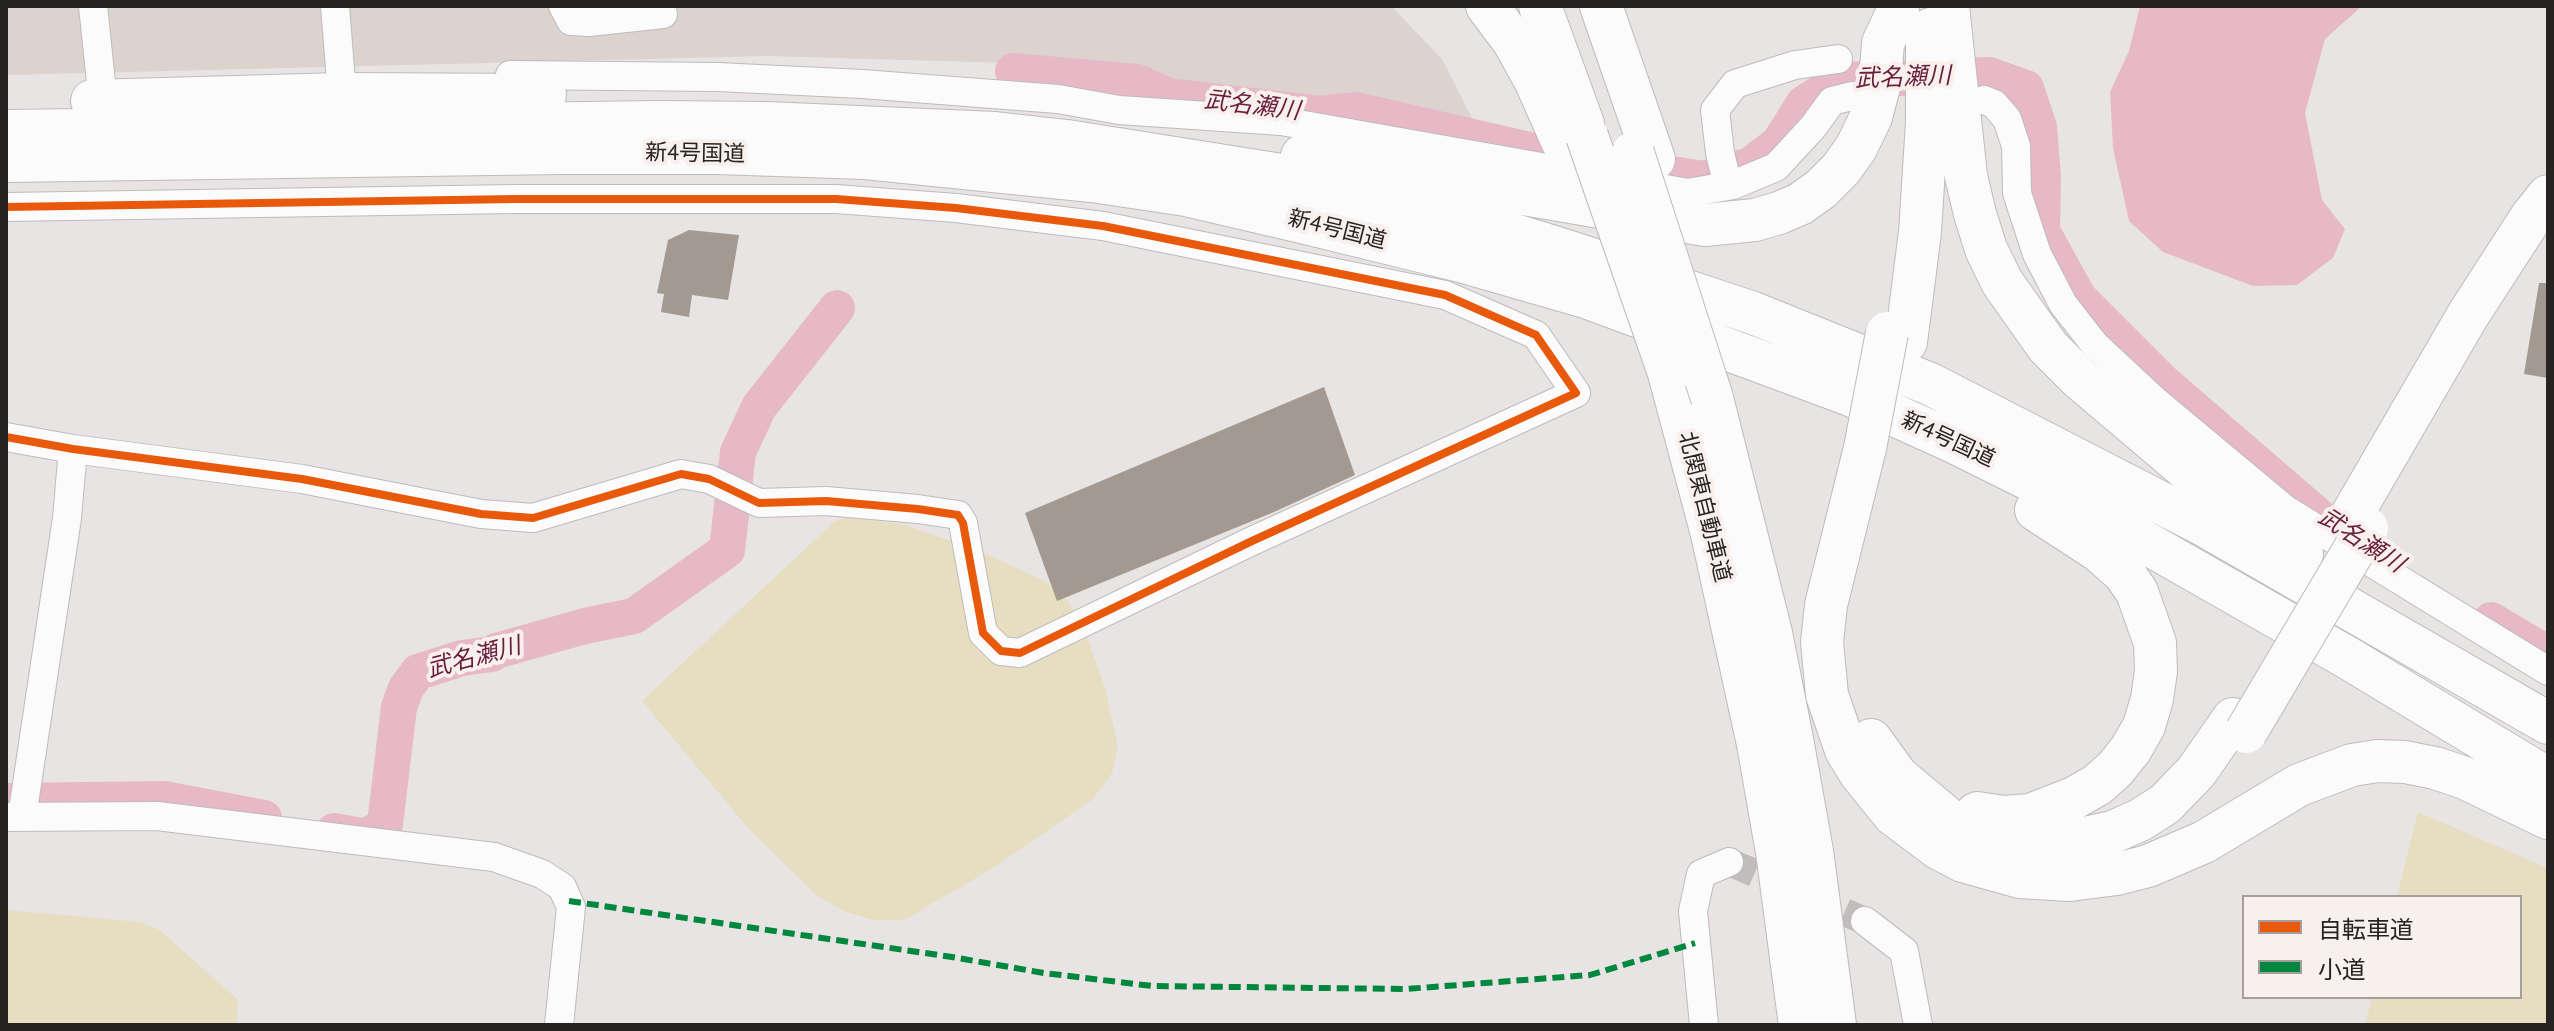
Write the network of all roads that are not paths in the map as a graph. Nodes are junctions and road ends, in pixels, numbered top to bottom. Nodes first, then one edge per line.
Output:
1 (93, 6) edge
2 (335, 6) edge
3 (563, 6) edge
4 (1487, 6) edge
5 (1540, 6) edge
6 (1577, 6) edge
7 (1601, 6) edge
8 (1941, 6) edge
9 (1948, 6) edge
10 (1897, 9) edge
11 (663, 14) dead end
12 (1838, 59) dead end
13 (342, 85) junction
14 (1852, 96) dead end
15 (1984, 100) dead end
16 (103, 101) junction
17 (6, 102) edge
18 (6, 131) edge
19 (995, 133) junction
20 (1575, 140) junction
21 (1643, 156) junction
22 (1177, 157) junction
23 (6, 161) edge
24 (1092, 181) junction
25 (6, 186) edge
26 (1728, 186) junction
27 (2548, 196) edge
28 (6, 207) edge
29 (1302, 222) junction
30 (2548, 233) edge
31 (1290, 263) junction
32 (1897, 337) junction
33 (6, 437) edge
34 (1956, 443) junction
35 (73, 449) junction
36 (1874, 452) junction
37 (2358, 523) junction
38 (2548, 671) edge
39 (2548, 698) edge
40 (2548, 723) edge
41 (2240, 726) junction
42 (2548, 779) edge
43 (1925, 801) junction
44 (14, 817) edge
45 (2548, 818) edge
46 (1963, 861) junction
47 (1729, 862) dead end
48 (1865, 921) tunnel mouth
49 (559, 1025) edge
50 (1704, 1025) edge
51 (1800, 1025) edge
52 (1835, 1025) edge
53 (1918, 1025) edge

1 - 16 street
2 - 13 street
3 - 11 street
4 - 20 highway
5 - 20 highway
6 - 21 highway, 北関東自動車道
7 - 21 highway
8 - 32 highway
9 - 39 highway
10 - 22 highway
10 - 32 highway
12 - 26 street
13 - 16 highway
13 - 19 highway
13 - 26 street
14 - 26 street
15 - 38 street
16 - 17 highway
18 - 19 highway, 新4号国道
19 - 22 highway, 新4号国道
20 - 51 highway
21 - 52 highway, 北関東自動車道, bridge
22 - 40 highway, 新4号国道
23 - 24 highway, 新4号国道
24 - 25 highway
24 - 29 highway, 新4号国道
27 - 37 highway
28 - 31 street
29 - 31 street
29 - 34 highway, 新4号国道
30 - 37 highway
31 - 35 street
32 - 36 highway
33 - 35 street
34 - 42 highway, 新4号国道
34 - 43 highway
35 - 44 street
36 - 43 highway
36 - 46 highway
37 - 41 highway
41 - 43 highway
41 - 46 highway
44 - 49 street
45 - 46 highway
47 - 50 street
48 - 53 street

